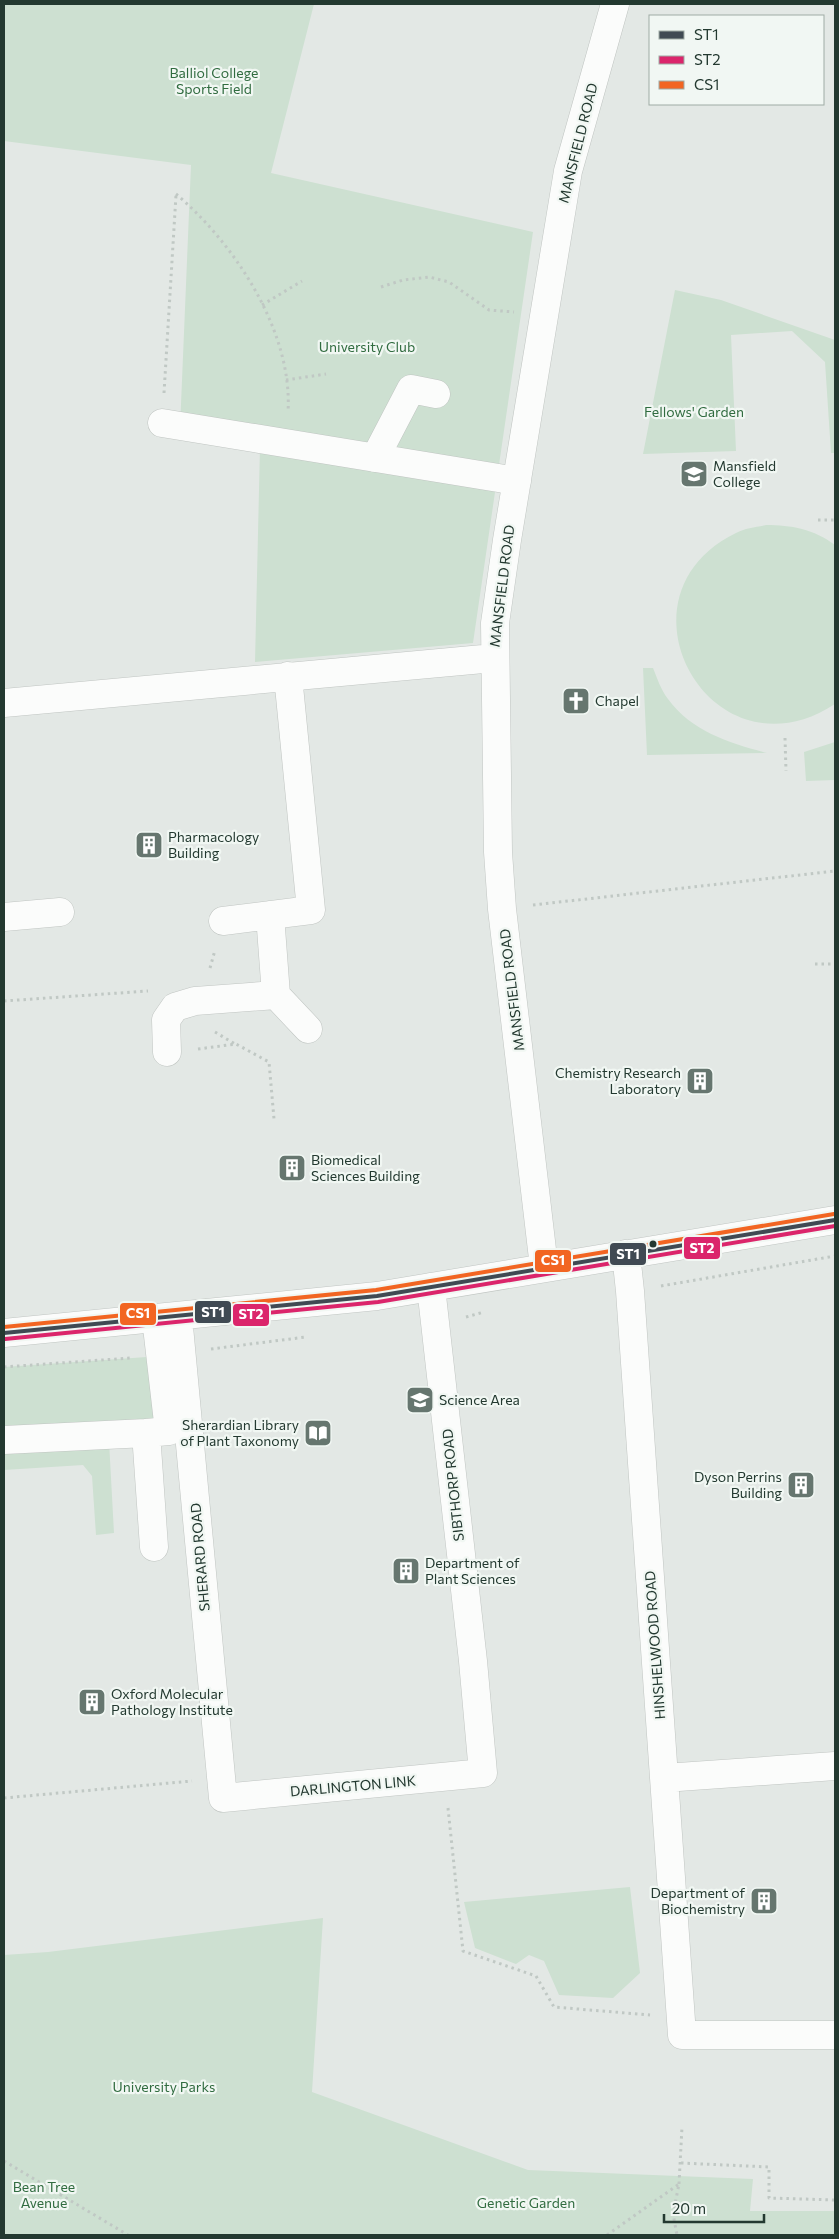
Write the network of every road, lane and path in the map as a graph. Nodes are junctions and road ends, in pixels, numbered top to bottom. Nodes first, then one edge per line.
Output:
1 (615, 4) edge
2 (302, 281) dead end
3 (381, 287) dead end
4 (262, 305) junction
5 (544, 315) junction
6 (326, 374) dead end
7 (286, 380) junction
8 (436, 394) dead end
9 (162, 422) joint
10 (286, 443) junction
11 (375, 458) junction
12 (517, 481) junction
13 (818, 520) dead end
14 (835, 520) edge
15 (494, 658) junction
16 (288, 676) junction
17 (4, 703) edge
18 (785, 738) dead end
19 (786, 771) dead end
20 (835, 871) edge
21 (502, 909) junction
22 (60, 912) dead end
23 (270, 915) junction
24 (4, 916) edge
25 (223, 921) joint
26 (815, 964) dead end
27 (835, 964) edge
28 (210, 968) dead end
29 (155, 991) dead end
30 (276, 995) junction
31 (4, 1001) edge
32 (308, 1028) dead end
33 (167, 1052) joint
34 (274, 1119) dead end
35 (835, 1220) edge
36 (626, 1254) junction
37 (835, 1256) edge
38 (544, 1267) junction
39 (431, 1287) junction
40 (630, 1291) junction
41 (167, 1317) junction
42 (4, 1333) edge
43 (146, 1433) junction
44 (4, 1440) edge
45 (154, 1546) dead end
46 (835, 1766) edge
47 (483, 1773) junction
48 (664, 1778) junction
49 (221, 1788) junction
50 (4, 1798) edge
51 (682, 2026) junction
52 (835, 2035) edge
53 (682, 2127) dead end
54 (4, 2161) edge
55 (681, 2163) junction
56 (679, 2184) junction
57 (835, 2200) edge
58 (128, 2235) edge
59 (607, 2235) edge
60 (677, 2235) edge

1 - 5 street, MANSFIELD ROAD
2 - 4 path
3 - 5 path
4 - 7 path
4 - 9 path
5 - 12 street, MANSFIELD ROAD
6 - 7 path
7 - 10 path
8 - 11 street
9 - 10 street
10 - 11 street
11 - 12 street
12 - 15 street, MANSFIELD ROAD
13 - 14 path
15 - 16 street
15 - 21 street, MANSFIELD ROAD
16 - 17 street
16 - 23 street
18 - 19 path
20 - 21 path
21 - 38 street, MANSFIELD ROAD
22 - 24 street
23 - 25 street
23 - 30 street
25 - 28 path
26 - 27 path
29 - 31 path
30 - 32 street
30 - 33 street
33 - 34 path
35 - 36 street
36 - 38 street
36 - 40 street, HINSHELWOOD ROAD
37 - 40 path
38 - 39 street
39 - 41 street
39 - 47 street, SIBTHORP ROAD
40 - 48 street, HINSHELWOOD ROAD
41 - 42 street
41 - 43 street
41 - 49 street, SHERARD ROAD
43 - 44 street
43 - 45 street
46 - 48 street
47 - 49 street, DARLINGTON LINK
47 - 51 path
48 - 51 street, HINSHELWOOD ROAD
49 - 50 path
51 - 52 street
53 - 55 path
54 - 58 path
55 - 56 path
55 - 57 path
56 - 59 path
56 - 60 path

